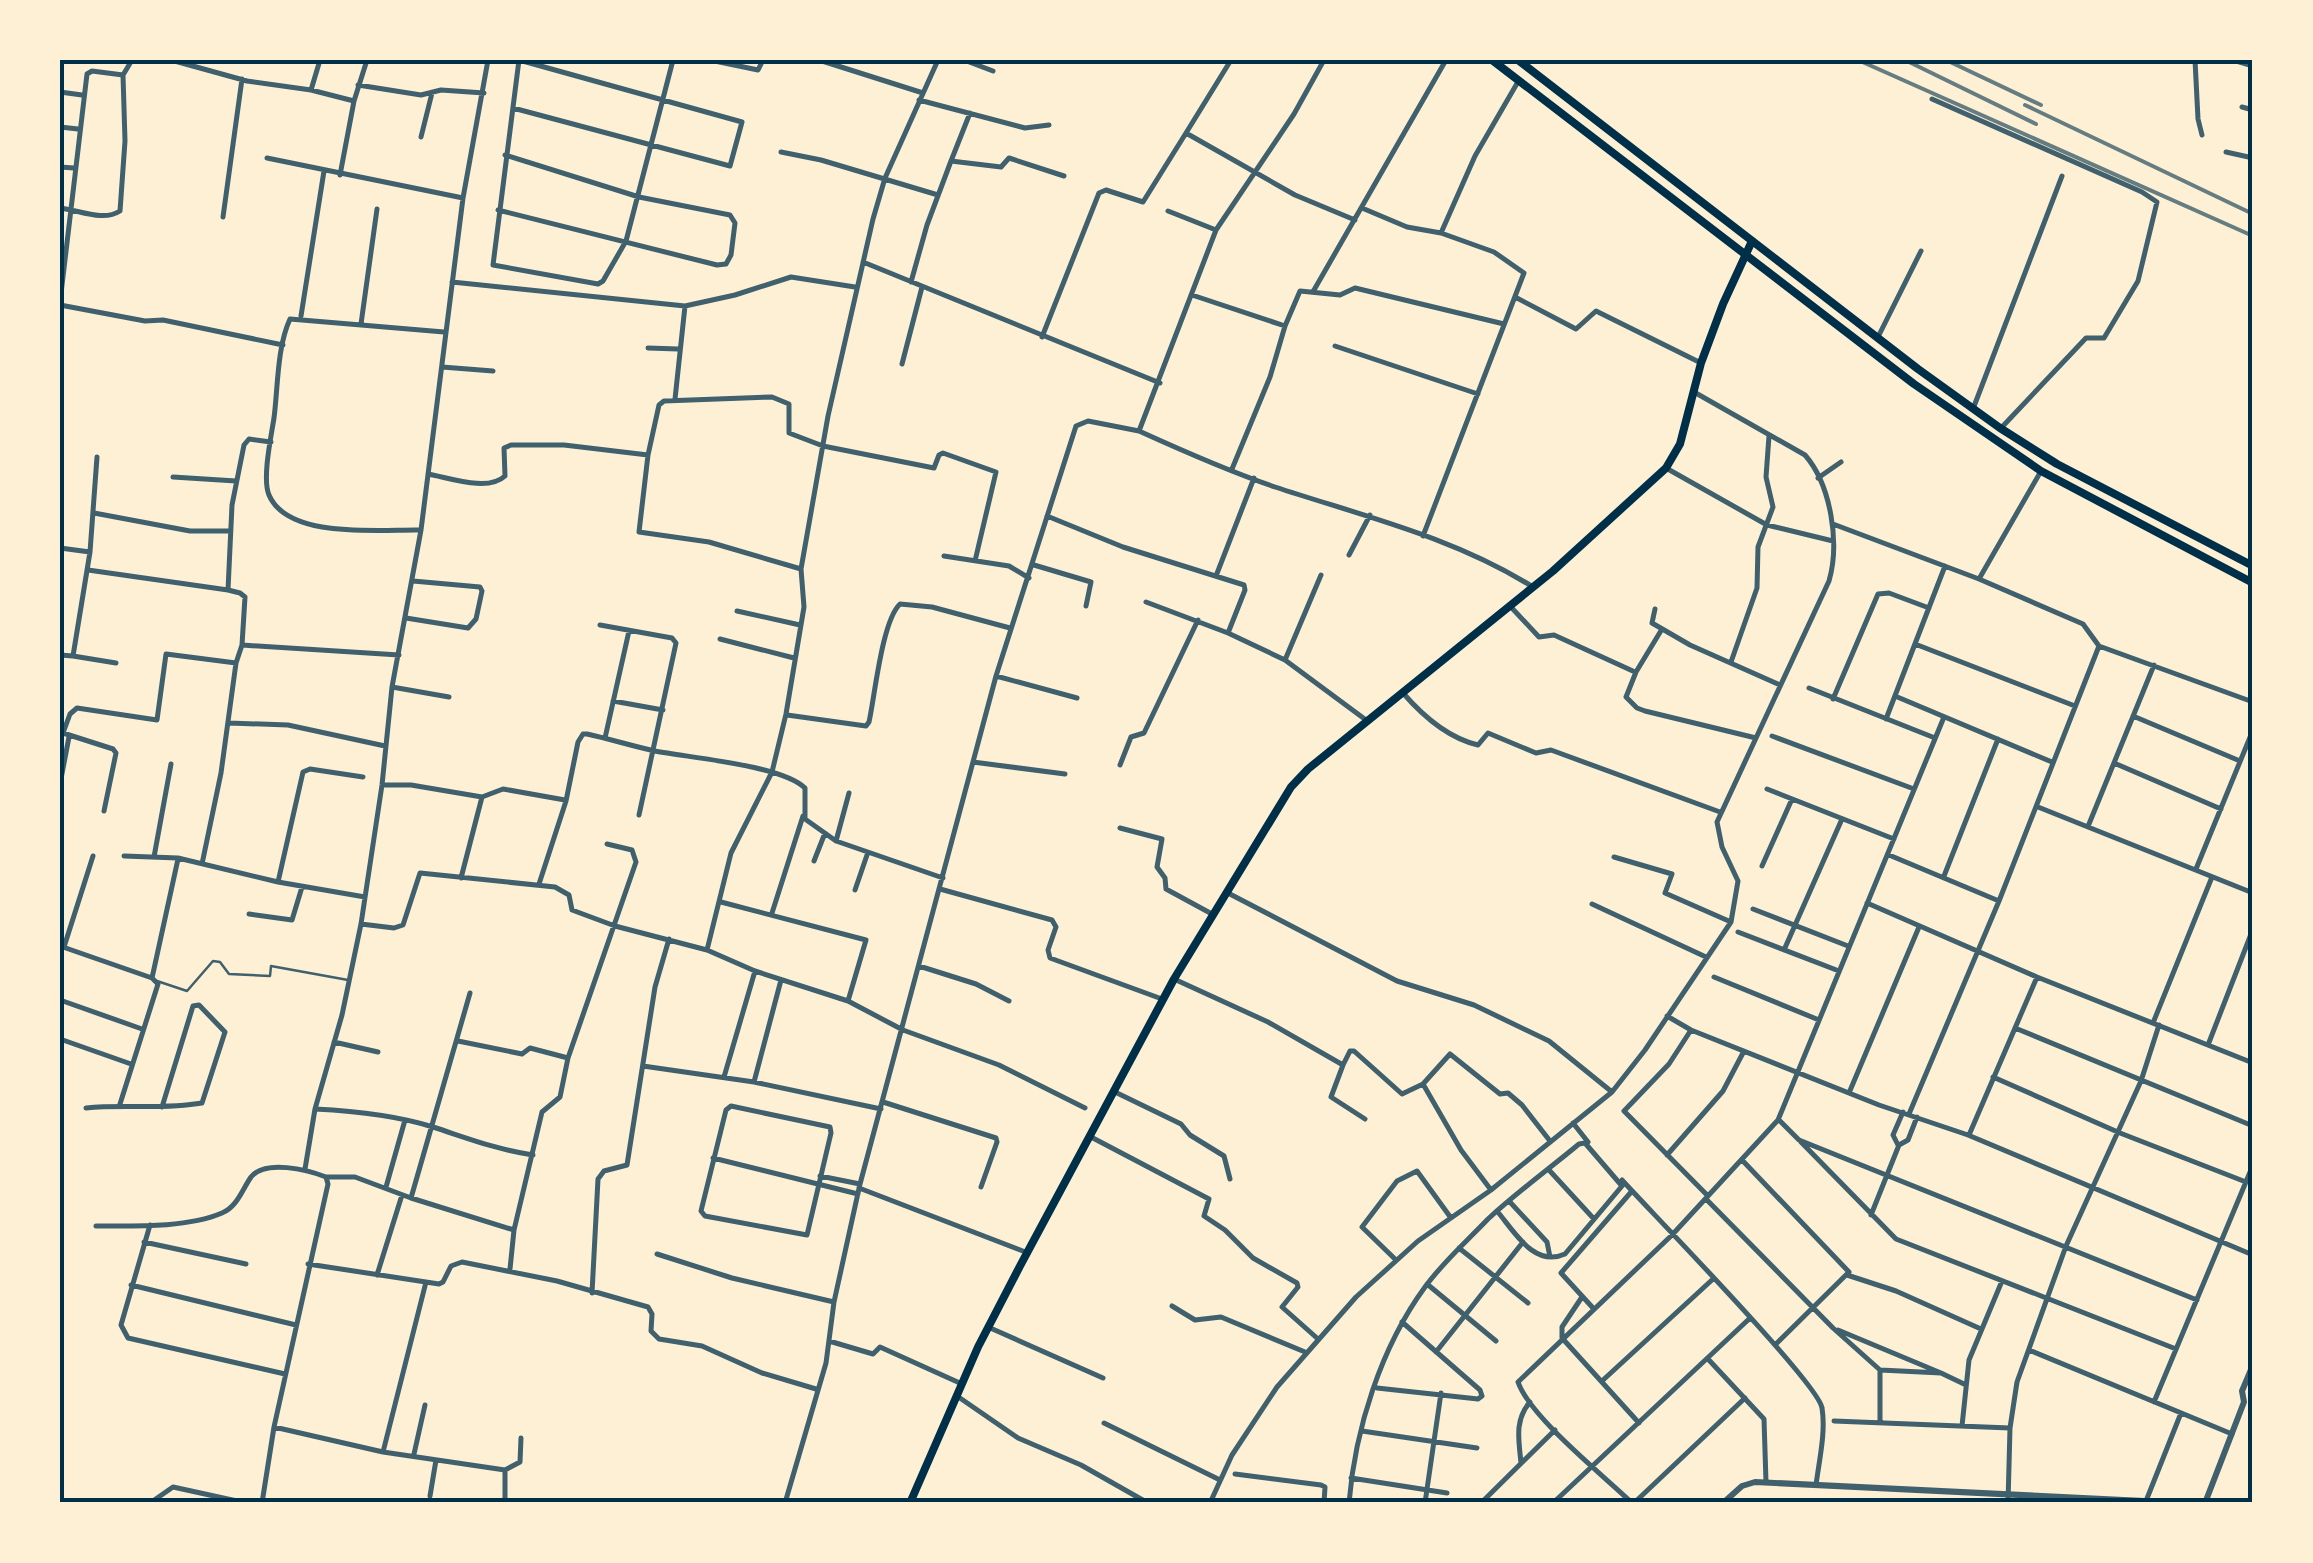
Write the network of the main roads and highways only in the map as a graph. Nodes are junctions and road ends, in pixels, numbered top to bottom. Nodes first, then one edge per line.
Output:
1 (1492, 60) edge
2 (1518, 60) edge
3 (1752, 241) junction
4 (1744, 252) junction
5 (2229, 554) junction
6 (2253, 566) edge
7 (2223, 568) junction
8 (2253, 582) edge
9 (910, 1503) edge

1 - 4 main road
2 - 3 main road
3 - 4 main road
3 - 5 main road
4 - 7 main road
4 - 9 main road
5 - 6 main road
5 - 7 main road
7 - 8 main road

